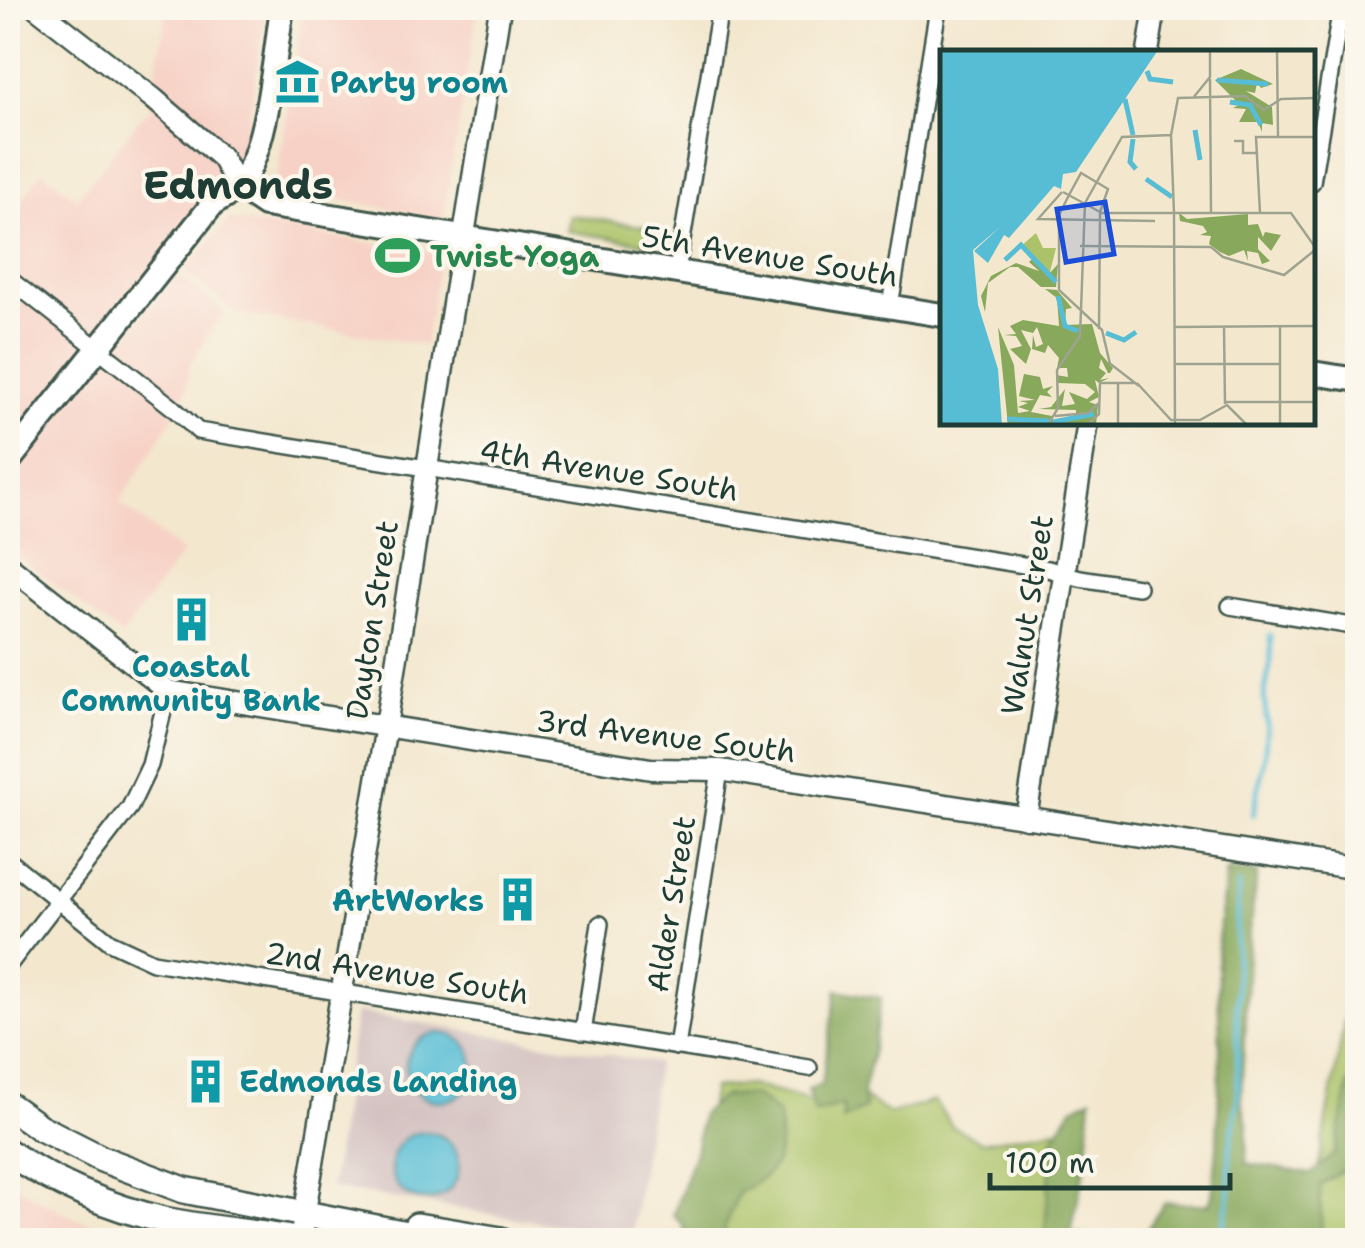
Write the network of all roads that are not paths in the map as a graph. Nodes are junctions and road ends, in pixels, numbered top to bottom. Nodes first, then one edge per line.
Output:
1 (37, 8) edge
2 (282, 8) edge
3 (500, 8) edge
4 (720, 8) edge
5 (938, 8) edge
6 (1155, 8) edge
7 (1341, 8) edge
8 (63, 17) edge
9 (1148, 50) edge
10 (1315, 164) edge
11 (238, 186) junction
12 (463, 236) junction
13 (677, 272) junction
14 (8, 278) edge
15 (890, 306) junction
16 (940, 314) edge
17 (98, 349) junction
18 (1315, 373) edge
19 (1358, 380) edge
20 (1088, 425) edge
21 (8, 462) edge
22 (427, 468) junction
23 (8, 565) edge
24 (1064, 574) junction
25 (1138, 588) dead end
26 (1230, 606) dead end
27 (1358, 627) edge
28 (168, 691) junction
29 (386, 726) junction
30 (720, 770) junction
31 (1026, 818) junction
32 (8, 860) edge
33 (1358, 869) edge
34 (58, 900) junction
35 (600, 924) dead end
36 (8, 966) edge
37 (341, 992) junction
38 (582, 1032) junction
39 (677, 1047) junction
40 (809, 1068) dead end
41 (8, 1105) edge
42 (82, 1150) junction
43 (8, 1153) edge
44 (305, 1213) junction
45 (354, 1223) junction
46 (297, 1240) edge
47 (436, 1240) edge
48 (501, 1240) edge

1 - 8 street
2 - 11 main road
3 - 12 street, Dayton Street
4 - 13 street
5 - 15 street
6 - 9 street
7 - 10 street
8 - 11 street
11 - 12 main road, 5th Avenue South
11 - 17 main road
12 - 13 main road, 5th Avenue South
12 - 22 street, Dayton Street
13 - 15 main road, 5th Avenue South
14 - 17 street, 4th Avenue South
15 - 16 main road, 5th Avenue South
17 - 21 main road
17 - 22 street, 4th Avenue South
18 - 19 main road
20 - 24 street, Walnut Street
22 - 24 street, 4th Avenue South
22 - 29 street, Dayton Street
23 - 28 street, 3rd Avenue South
24 - 25 street, 4th Avenue South
24 - 31 street, Walnut Street
26 - 27 street
28 - 29 street, 3rd Avenue South
28 - 34 street
29 - 30 street, 3rd Avenue South
29 - 37 street, Dayton Street
30 - 31 street, 3rd Avenue South
30 - 39 street, Alder Street
31 - 33 street, 3rd Avenue South
32 - 34 street, 2nd Avenue South
34 - 36 street
34 - 37 street, 2nd Avenue South
35 - 38 street
37 - 38 street, 2nd Avenue South
37 - 44 street, Dayton Street
38 - 39 street, 2nd Avenue South
39 - 40 street, 2nd Avenue South
41 - 42 main road
42 - 43 main road
42 - 44 main road
43 - 46 main road
44 - 45 main road
44 - 46 street, Dayton Street
45 - 47 main road
45 - 48 main road

